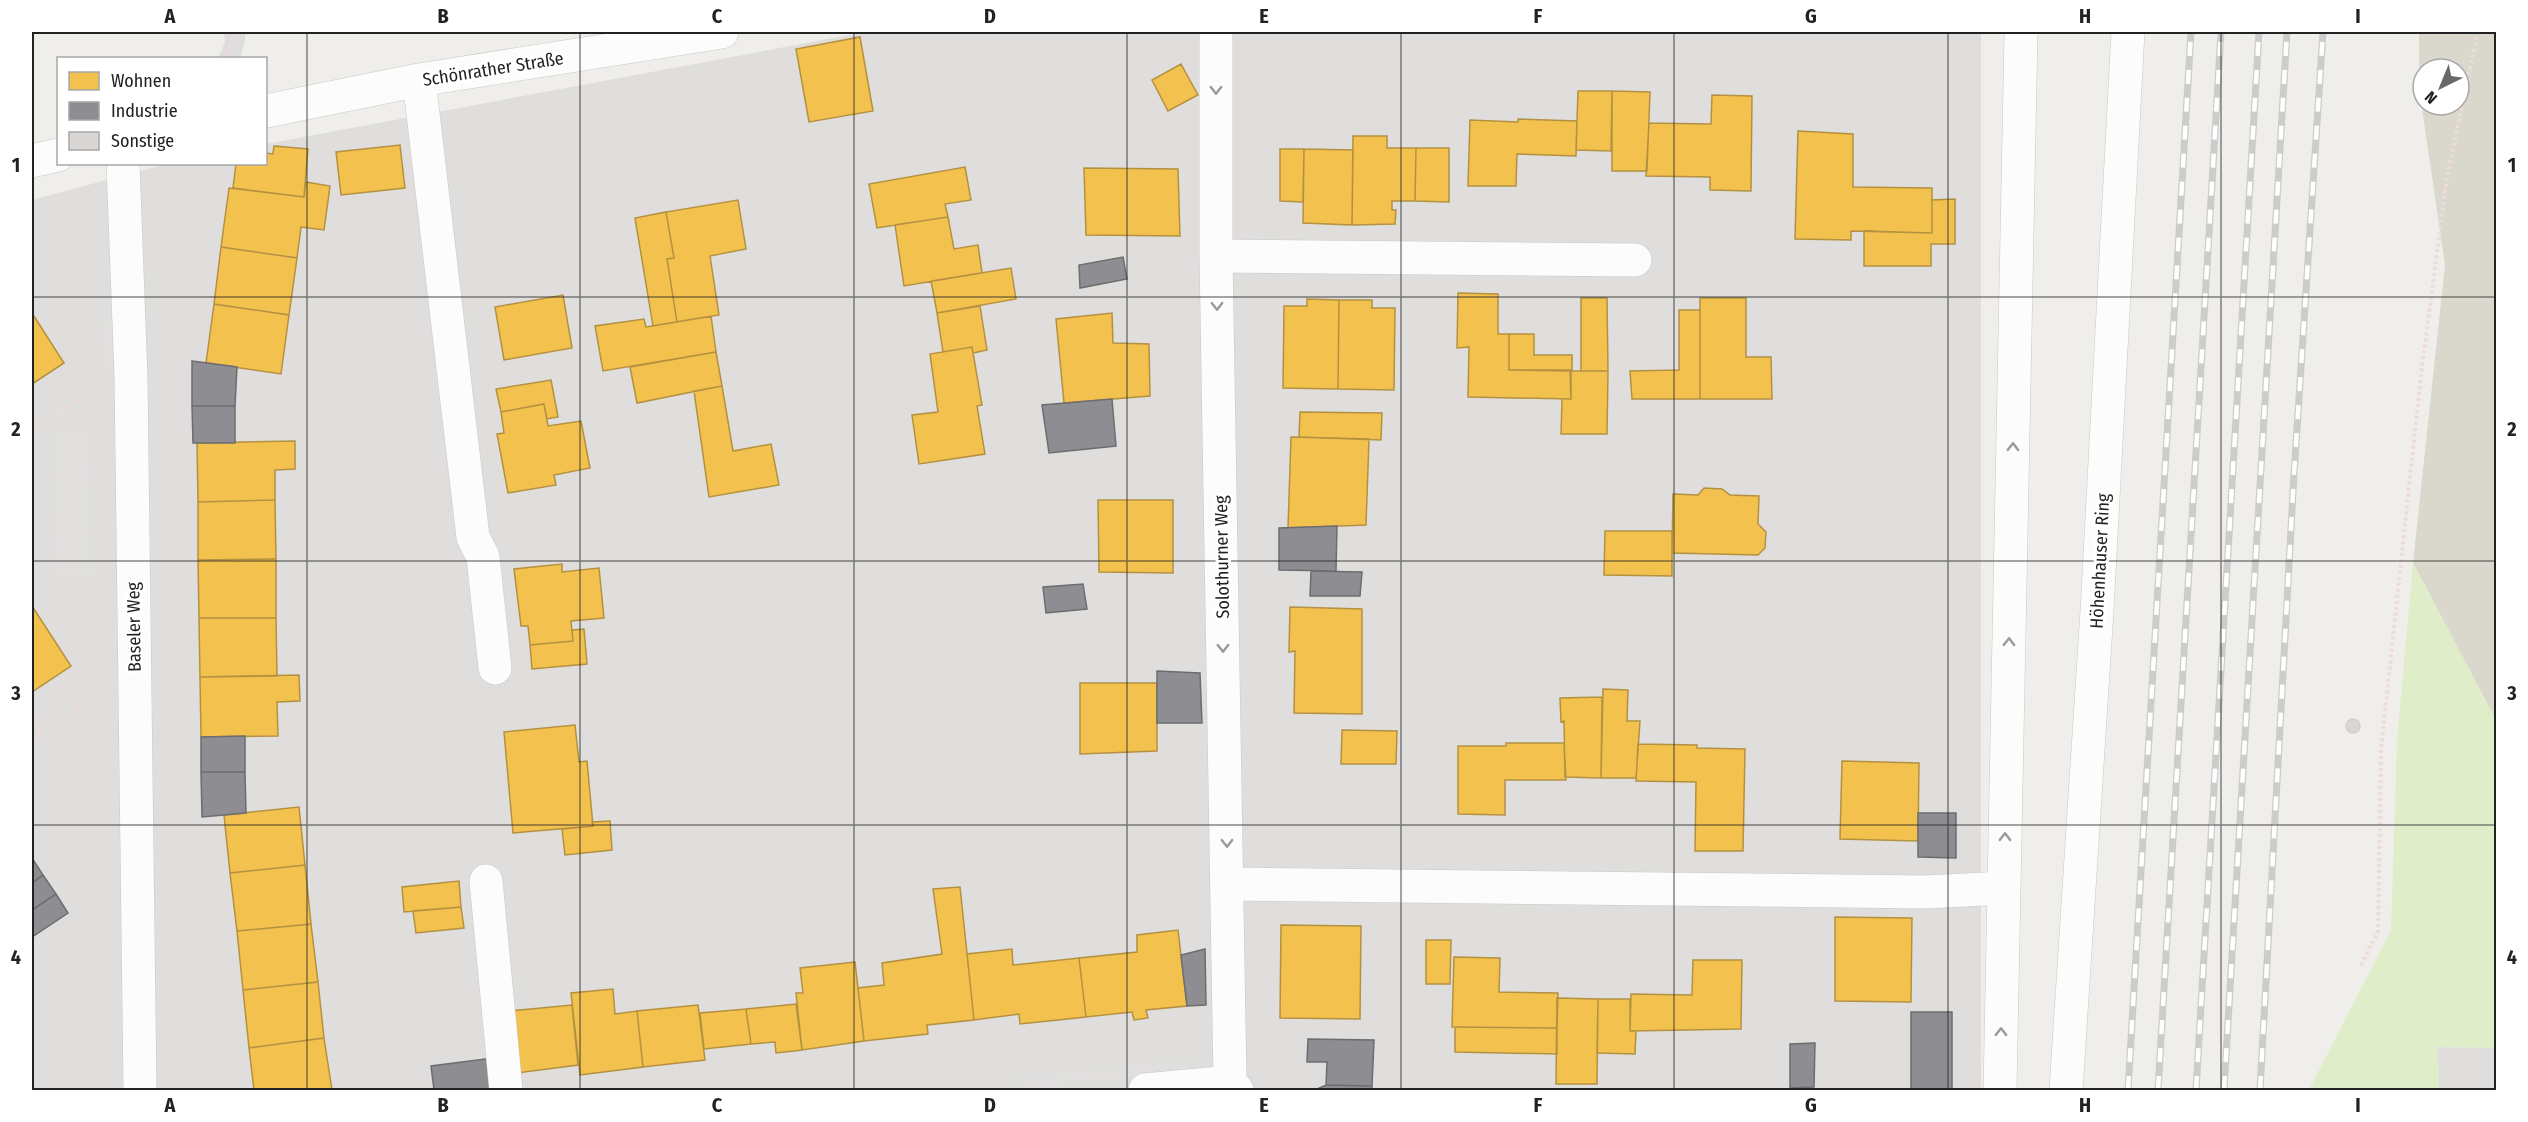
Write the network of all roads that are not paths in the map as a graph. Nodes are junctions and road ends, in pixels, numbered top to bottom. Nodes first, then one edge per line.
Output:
1 (722, 32) edge
2 (1216, 32) edge
3 (2021, 32) edge
4 (2128, 32) edge
5 (419, 80) junction
6 (267, 111) edge
7 (57, 155) edge
8 (32, 161) edge
9 (123, 165) edge
10 (1216, 256) junction
11 (1635, 260) dead end
12 (495, 668) dead end
13 (486, 881) dead end
14 (1228, 884) junction
15 (2004, 888) junction
16 (1233, 1086) edge
17 (140, 1090) edge
18 (506, 1090) edge
19 (1145, 1090) edge
20 (2000, 1090) edge
21 (2066, 1090) edge

1 - 5 street, Schönrather Straße
2 -> 10 street, Solothurner Weg
15 -> 3 street
4 - 21 street, Höhenhauser Ring
5 - 6 street, Schönrather Straße
5 - 12 street
7 - 8 street
9 - 17 street, Baseler Weg
10 - 11 street
10 -> 14 street, Solothurner Weg
13 - 18 street
14 - 15 street
14 - 16 street, Solothurner Weg
20 -> 15 street
16 - 19 street

